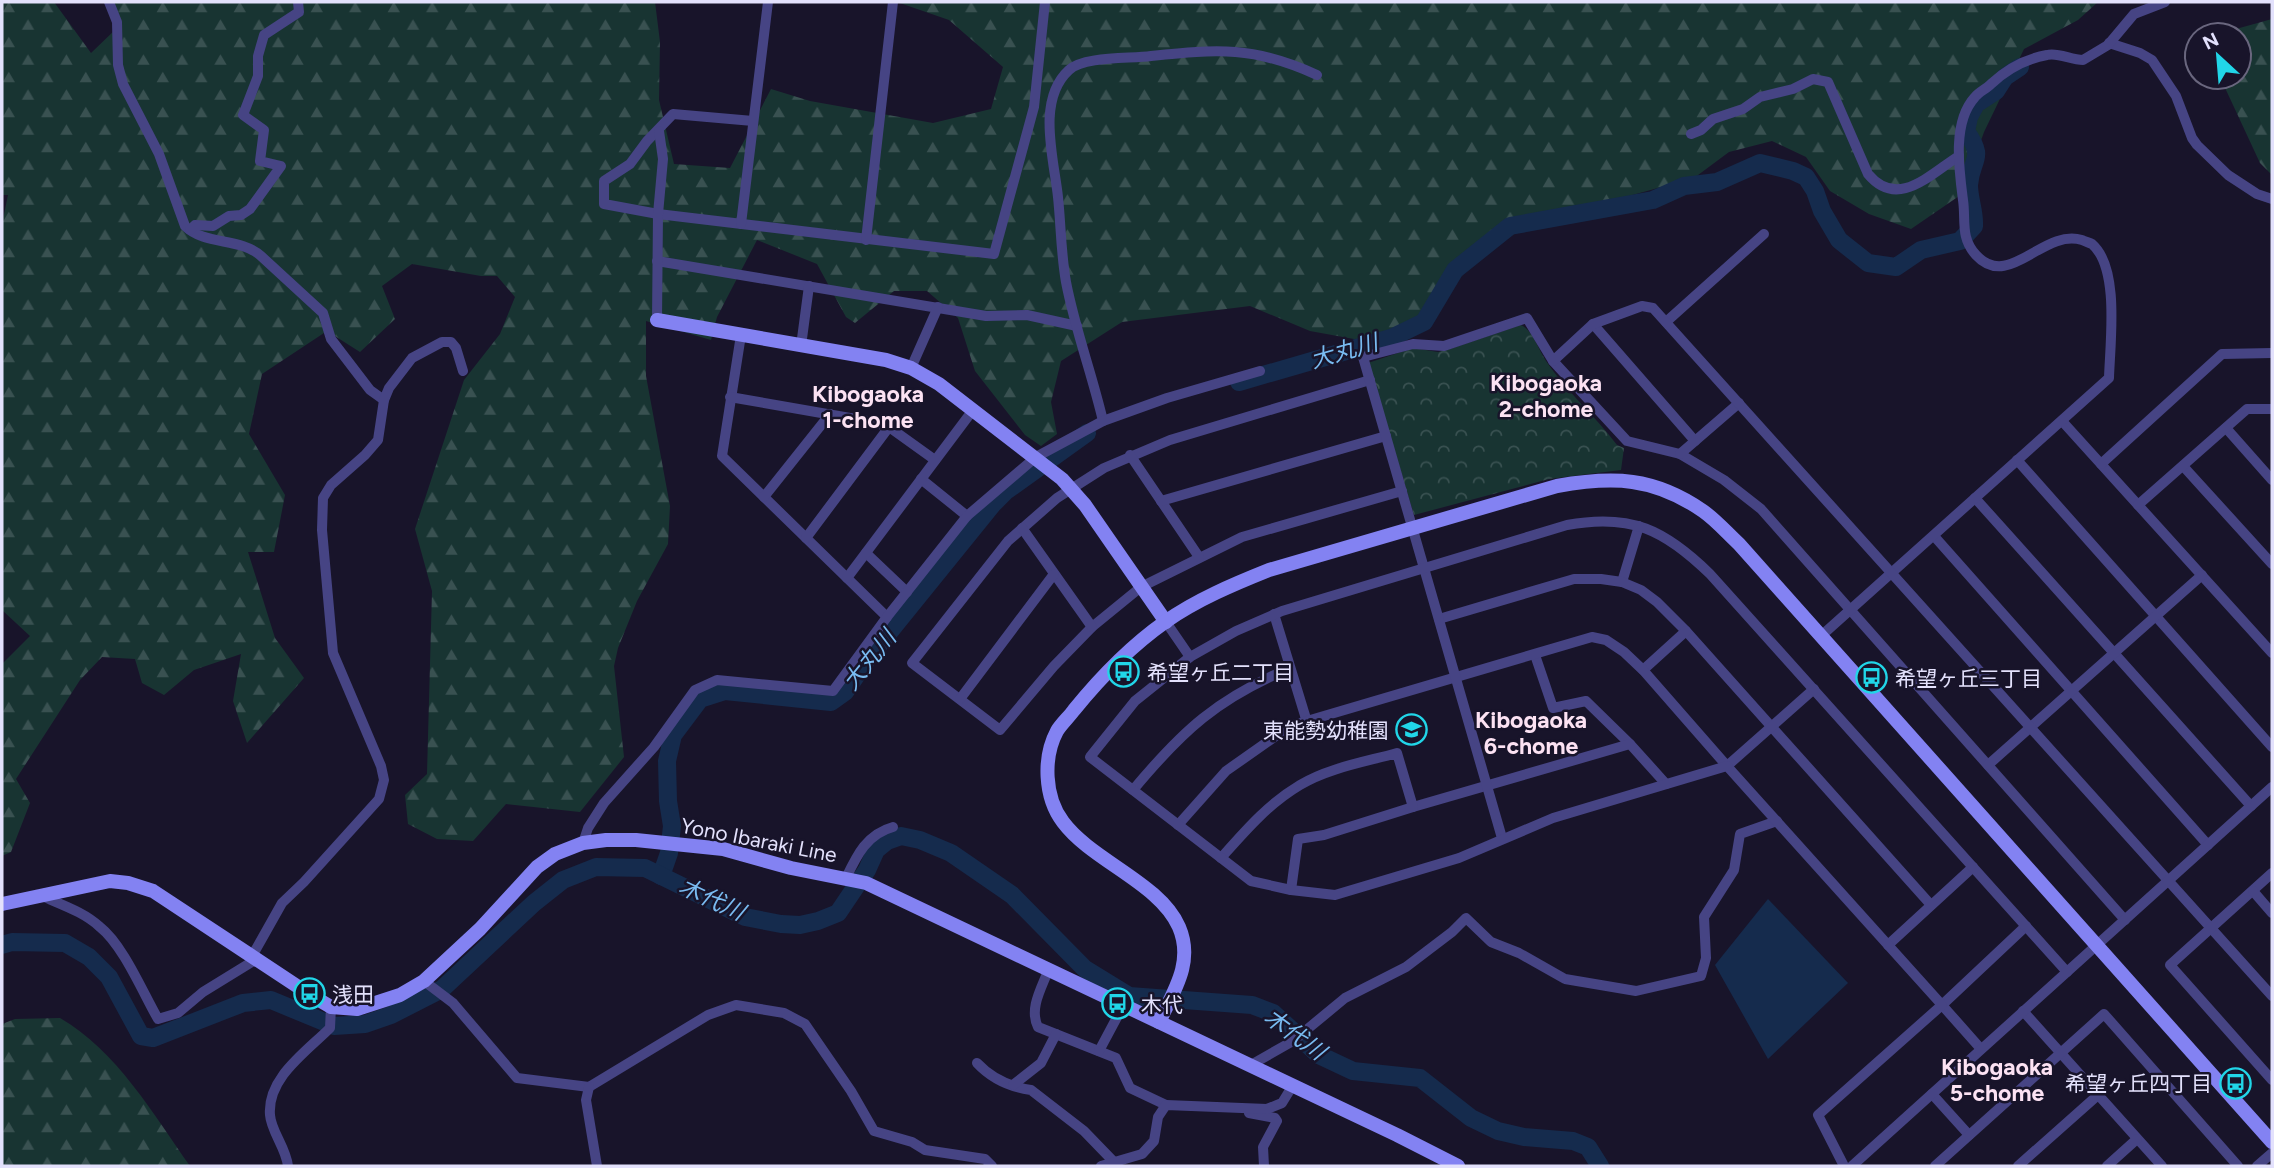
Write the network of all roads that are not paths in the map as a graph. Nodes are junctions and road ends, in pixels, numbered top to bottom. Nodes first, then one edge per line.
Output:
1 (108, 2) edge
2 (298, 2) edge
3 (768, 2) edge
4 (893, 2) edge
5 (1045, 2) edge
6 (2165, 2) edge
7 (2109, 43) junction
8 (1317, 75) dead end
9 (753, 121) junction
10 (659, 131) junction
11 (1691, 134) dead end
12 (1959, 156) junction
13 (2272, 199) edge
14 (659, 214) junction
15 (741, 225) junction
16 (190, 230) junction
17 (1763, 234) dead end
18 (866, 240) junction
19 (657, 261) junction
20 (809, 286) junction
21 (938, 307) junction
22 (657, 320) joint
23 (1666, 322) junction
24 (1593, 324) junction
25 (1077, 326) junction
26 (741, 335) junction
27 (801, 346) junction
28 (2272, 353) edge
29 (1553, 361) junction
30 (911, 368) junction
31 (463, 371) dead end
32 (1260, 371) dead end
33 (1370, 380) junction
34 (730, 397) junction
35 (384, 400) junction
36 (1739, 403) junction
37 (2272, 409) edge
38 (973, 410) junction
39 (830, 414) junction
40 (1103, 421) junction
41 (2062, 421) junction
42 (889, 427) junction
43 (2226, 428) junction
44 (1386, 436) junction
45 (1695, 441) junction
46 (1679, 454) junction
47 (1130, 455) junction
48 (935, 460) junction
49 (2017, 460) junction
50 (1041, 461) junction
51 (2101, 464) junction
52 (2183, 466) junction
53 (921, 479) junction
54 (2272, 480) edge
55 (1072, 489) junction
56 (1402, 491) junction
57 (764, 497) junction
58 (1975, 498) junction
59 (1161, 501) junction
60 (2138, 505) junction
61 (967, 516) junction
62 (1639, 526) junction
63 (1022, 528) junction
64 (1413, 528) junction
65 (1934, 536) junction
66 (806, 538) junction
67 (866, 553) junction
68 (1199, 557) junction
69 (2272, 564) edge
70 (1424, 568) junction
71 (1892, 573) junction
72 (1054, 574) junction
73 (2202, 575) junction
74 (847, 578) junction
75 (1622, 582) junction
76 (1141, 587) junction
77 (907, 592) junction
78 (1850, 610) junction
79 (1275, 614) junction
80 (2156, 616) junction
81 (887, 617) junction
82 (1439, 619) junction
83 (1166, 622) junction
84 (1092, 627) junction
85 (1686, 631) junction
86 (1821, 636) junction
87 (2271, 648) edge
88 (2114, 653) junction
89 (1535, 655) junction
90 (1190, 657) junction
91 (1290, 668) junction
92 (1643, 670) junction
93 (1455, 676) junction
94 (1814, 689) junction
95 (2072, 691) junction
96 (960, 699) junction
97 (1307, 722) junction
98 (1770, 728) junction
99 (2031, 728) junction
100 (1630, 744) junction
101 (2272, 747) edge
102 (1988, 765) junction
103 (1727, 766) junction
104 (1666, 784) junction
105 (1487, 786) junction
106 (2272, 787) edge
107 (1132, 790) junction
108 (2251, 806) junction
109 (1413, 807) junction
110 (1777, 821) junction
111 (1178, 825) junction
112 (893, 828) dead end
113 (1502, 838) junction
114 (583, 843) junction
115 (2208, 845) junction
116 (1221, 858) junction
117 (1973, 867) junction
118 (2272, 873) edge
119 (855, 880) junction
120 (2168, 881) junction
121 (1292, 890) junction
122 (2253, 891) junction
123 (41, 895) junction
124 (2, 904) edge
125 (1931, 905) junction
126 (2272, 912) edge
127 (2125, 920) junction
128 (2026, 926) junction
129 (2211, 928) junction
130 (1888, 945) junction
131 (2097, 945) junction
132 (253, 959) junction
133 (1048, 971) junction
134 (2067, 972) junction
135 (424, 981) junction
136 (2272, 996) edge
137 (1942, 1004) junction
138 (1124, 1006) junction
139 (331, 1007) junction
140 (2023, 1011) junction
141 (1161, 1019) junction
142 (1056, 1034) junction
143 (1982, 1049) junction
144 (1099, 1051) junction
145 (2061, 1053) junction
146 (977, 1063) dead end
147 (1249, 1066) junction
148 (2272, 1080) edge
149 (1013, 1085) junction
150 (1293, 1085) junction
151 (589, 1087) junction
152 (1932, 1094) junction
153 (2098, 1095) junction
154 (1166, 1105) junction
155 (1237, 1109) junction
156 (1969, 1135) junction
157 (2137, 1139) junction
158 (2272, 1142) edge
159 (2272, 1153) edge
160 (1114, 1162) junction
161 (288, 1166) edge
162 (597, 1166) edge
163 (992, 1166) edge
164 (1101, 1166) edge
165 (1264, 1166) edge
166 (1458, 1166) edge
167 (1844, 1166) edge
168 (1852, 1166) edge
169 (1935, 1166) edge
170 (2018, 1166) edge
171 (2106, 1166) edge
172 (2162, 1166) edge
173 (2238, 1166) edge
174 (2258, 1166) edge

1 - 16 street
2 - 16 street
3 - 9 street
4 - 18 street
5 - 18 street
6 - 7 street
7 - 12 street
7 - 13 street
8 - 25 street
9 - 10 street
9 - 15 street
10 - 14 street
10 - 14 street
11 - 12 street
12 - 41 street
14 - 15 street
14 - 19 street
15 - 18 street
16 - 35 street
17 - 23 street
19 - 20 street
19 - 22 street
20 - 21 street
20 - 27 street
21 - 25 street
21 - 30 street
22 - 26 street
23 - 24 street
23 - 36 street
24 - 29 street
24 - 45 street
25 - 40 street
26 - 27 street
26 - 34 street
27 - 30 street
28 - 51 street
29 - 33 street
29 - 46 street
30 - 38 street
31 - 35 street
32 - 40 street
33 - 44 street
33 - 47 street
34 - 39 street
34 - 57 street
35 - 132 street
36 - 45 street
36 - 71 street
37 - 43 street
38 - 48 street
38 - 50 street
39 - 42 street
39 - 57 street
40 - 50 street
41 - 49 street
41 - 51 street
42 - 48 street
42 - 66 street
43 - 52 street
43 - 54 street
44 - 56 street
44 - 59 street
45 - 46 street
46 - 78 street
47 - 55 street
47 - 59 street
48 - 53 street
49 - 58 street
49 - 80 street
50 - 55 street
50 - 61 street
51 - 60 street
52 - 60 street
52 - 69 street
53 - 61 street
53 - 67 street
55 - 63 street
55 - 76 street
56 - 64 street
56 - 68 street
57 - 66 street
58 - 65 street
58 - 88 street
59 - 68 street
60 - 73 street
61 - 77 street
62 - 70 street
62 - 75 street
62 - 94 street
63 - 72 street
63 - 96 street
64 - 70 street
64 - 83 street
64 - 86 street
65 - 71 street
65 - 95 street
66 - 74 street
67 - 74 street
67 - 77 street
68 - 76 street
70 - 79 street
70 - 82 street
71 - 78 street
71 - 99 street
72 - 84 street
72 - 96 street
73 - 80 street
73 - 87 street
74 - 81 street
75 - 82 street
75 - 85 street
76 - 83 street
76 - 84 street
77 - 81 street
78 - 86 street
78 - 102 street
79 - 90 street
79 - 91 street
80 - 88 street
80 - 101 street
81 - 114 street
82 - 93 street
83 - 90 street
83 - 141 street
84 - 96 street
85 - 92 street
85 - 98 street
86 - 131 street
88 - 95 street
88 - 108 street
89 - 92 street
89 - 93 street
89 - 100 street
90 - 107 street
91 - 97 street
91 - 107 street
92 - 103 street
93 - 97 street
93 - 105 street
94 - 98 street
94 - 117 street
95 - 99 street
95 - 115 street
97 - 111 street
98 - 103 street
98 - 125 street
99 - 102 street
99 - 120 street
100 - 104 street
100 - 105 street
102 - 127 street
103 - 104 street
103 - 110 street
104 - 113 street
105 - 109 street
105 - 113 street
106 - 108 street
107 - 111 street
108 - 115 street
109 - 116 street
109 - 121 street
110 - 130 street
110 - 147 street
111 - 116 street
112 - 119 street
113 - 121 street
114 - 119 street, Yono Ibaraki Line
114 - 135 street, Yono Ibaraki Line
115 - 120 street
116 - 121 street
117 - 125 street
117 - 128 street
118 - 122 street
119 - 133 street, Yono Ibaraki Line
120 - 127 street
120 - 129 street
122 - 126 street
122 - 129 street
123 - 124 street
123 - 132 street
123 - 132 street
125 - 130 street
127 - 131 street
128 - 134 street
128 - 137 street
129 - 136 street
129 - 148 street
130 - 137 street
131 - 134 street
131 - 158 street
132 - 139 street
133 - 138 street, Yono Ibaraki Line
133 - 142 street
134 - 140 street
135 - 139 street, Yono Ibaraki Line
135 - 151 street
137 - 143 street
137 - 167 street
138 - 141 street, Yono Ibaraki Line
138 - 144 street
139 - 161 street
140 - 143 street
140 - 145 street
141 - 147 street, Yono Ibaraki Line
142 - 144 street
142 - 149 street
143 - 152 street
144 - 154 street
145 - 153 street
145 - 156 street
145 - 173 street
146 - 149 street
147 - 150 street, Yono Ibaraki Line
149 - 160 street
150 - 155 street
150 - 166 street, Yono Ibaraki Line
151 - 162 street
151 - 163 street
152 - 156 street
152 - 168 street
153 - 157 street
153 - 170 street
154 - 155 street
154 - 160 street
155 - 165 street
156 - 169 street
157 - 171 street
157 - 172 street
159 - 174 street
160 - 164 street

